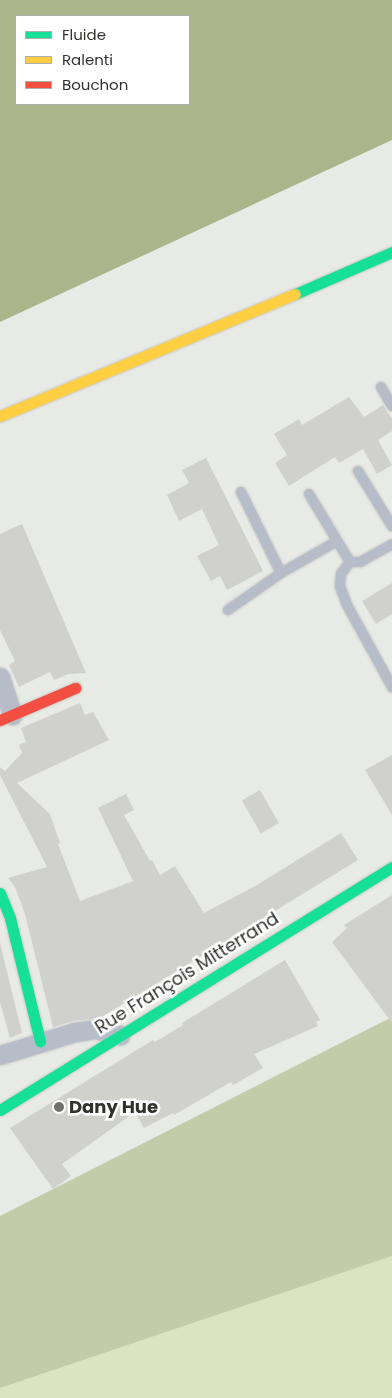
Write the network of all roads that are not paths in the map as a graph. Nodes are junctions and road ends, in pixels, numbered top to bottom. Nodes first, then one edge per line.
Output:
1 (392, 252) edge
2 (381, 387) dead end
3 (392, 406) edge
4 (0, 416) edge
5 (358, 472) dead end
6 (240, 492) dead end
7 (309, 494) dead end
8 (392, 526) edge
9 (338, 541) junction
10 (392, 544) edge
11 (350, 562) junction
12 (281, 573) junction
13 (228, 610) dead end
14 (0, 677) edge
15 (392, 686) edge
16 (75, 688) dead end
17 (6, 717) edge
18 (392, 867) edge
19 (0, 893) edge
20 (120, 1035) junction
21 (40, 1042) junction
22 (0, 1055) edge
23 (0, 1110) edge

1 - 4 street
2 - 3 lane
5 - 8 lane
6 - 12 lane
7 - 9 lane
9 - 11 lane
9 - 12 lane
10 - 11 lane
11 - 15 lane
12 - 13 lane
14 - 17 street
16 - 17 street
18 - 20 street, Rue François Mitterrand
19 - 21 street
20 - 21 street
20 - 23 street, Rue François Mitterrand
21 - 22 street

